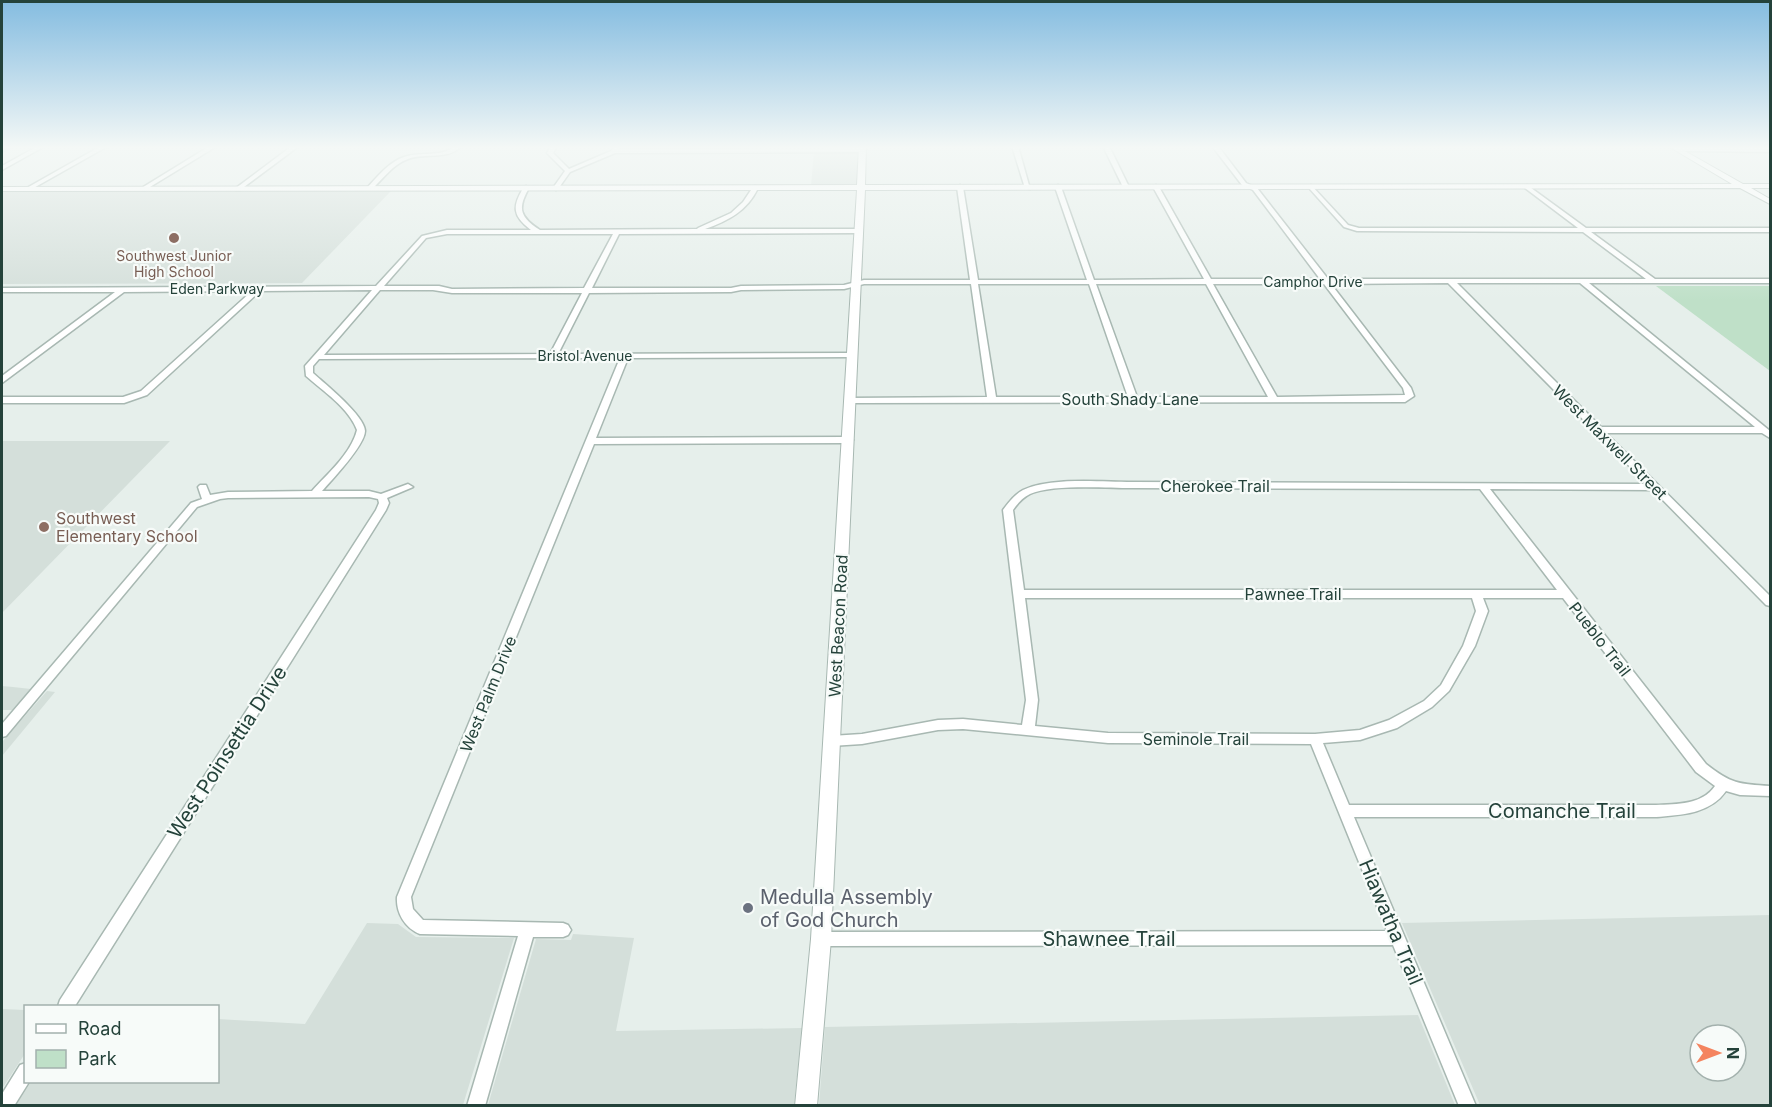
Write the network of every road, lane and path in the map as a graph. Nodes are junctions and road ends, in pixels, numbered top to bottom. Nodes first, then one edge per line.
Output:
1 (520, 198) edge
2 (750, 198) edge
3 (861, 198) edge
4 (962, 198) edge
5 (1062, 198) edge
6 (1162, 198) edge
7 (1262, 198) edge
8 (1321, 198) edge
9 (1541, 198) edge
10 (1584, 230) junction
11 (1770, 230) edge
12 (859, 231) junction
13 (540, 232) junction
14 (616, 232) junction
15 (691, 232) junction
16 (1582, 281) junction
17 (1653, 281) junction
18 (1770, 281) edge
19 (974, 282) junction
20 (1092, 282) junction
21 (1209, 282) junction
22 (1326, 282) junction
23 (1451, 282) junction
24 (856, 284) junction
25 (587, 288) junction
26 (258, 289) junction
27 (376, 289) junction
28 (2, 290) edge
29 (122, 290) junction
30 (852, 355) junction
31 (553, 356) junction
32 (625, 356) junction
33 (318, 357) junction
34 (2, 380) edge
35 (992, 399) junction
36 (1133, 399) junction
37 (1274, 399) junction
38 (2, 400) edge
39 (850, 400) junction
40 (1598, 430) junction
41 (1767, 433) edge
42 (848, 440) junction
43 (591, 441) junction
44 (203, 487) dead end
45 (408, 487) dead end
46 (1482, 487) junction
47 (1655, 487) junction
48 (314, 495) junction
49 (382, 497) junction
50 (207, 500) junction
51 (1020, 594) junction
52 (1476, 594) junction
53 (1565, 594) junction
54 (1770, 602) edge
55 (2, 717) edge
56 (15, 717) junction
57 (1028, 731) junction
58 (2, 732) edge
59 (1315, 739) junction
60 (831, 741) junction
61 (1722, 786) junction
62 (1770, 791) edge
63 (1345, 811) junction
64 (528, 929) junction
65 (563, 930) dead end
66 (1396, 938) junction
67 (821, 939) junction
68 (67, 1005) edge
69 (24, 1074) edge
70 (4, 1106) edge
71 (476, 1106) edge
72 (806, 1106) edge
73 (1468, 1106) edge

1 - 13 street
2 - 15 street
3 - 12 street, West Beacon Road
4 - 19 street
5 - 20 street
6 - 21 street
7 - 22 street
8 - 10 street
9 - 10 street
10 - 11 street
10 - 17 street
12 - 15 street
12 - 24 street, West Beacon Road
13 - 14 street
13 - 27 street
14 - 15 street
14 - 25 street
16 - 17 street, Camphor Drive
16 - 23 street, Camphor Drive
16 - 41 street
17 - 18 street, Camphor Drive
19 - 20 street, Camphor Drive
19 - 24 street, Camphor Drive
19 - 35 street
20 - 21 street, Camphor Drive
20 - 36 street
21 - 22 street, Camphor Drive
21 - 37 street
22 - 23 street, Camphor Drive
22 - 37 street, South Shady Lane
23 - 40 street, West Maxwell Street
24 - 25 street, Eden Parkway
24 - 30 street, West Beacon Road
25 - 27 street, Eden Parkway
25 - 31 street
26 - 27 street, Eden Parkway
26 - 29 street, Eden Parkway
26 - 38 street
27 - 33 street
28 - 29 street, Eden Parkway
29 - 34 street
30 - 32 street, Bristol Avenue
30 - 39 street, West Beacon Road
31 - 32 street, Bristol Avenue
31 - 33 street, Bristol Avenue
32 - 43 street, West Palm Drive
33 - 48 street
35 - 36 street, South Shady Lane
35 - 39 street, South Shady Lane
36 - 37 street, South Shady Lane
39 - 42 street, West Beacon Road
40 - 41 street
40 - 47 street, West Maxwell Street
42 - 43 street
42 - 60 street, West Beacon Road
43 - 64 street, West Palm Drive
44 - 50 street
45 - 49 street
46 - 47 street, Cherokee Trail
46 - 51 street, Cherokee Trail
46 - 53 street, Pueblo Trail
47 - 54 street, West Maxwell Street
48 - 49 street
48 - 50 street
49 - 68 street, West Poinsettia Drive
50 - 56 street
51 - 52 street, Pawnee Trail
51 - 57 street, Cherokee Trail
52 - 53 street, Pawnee Trail
52 - 59 street, Seminole Trail
53 - 61 street, Pueblo Trail
55 - 56 street
56 - 58 street
57 - 59 street, Seminole Trail
57 - 60 street, Seminole Trail
59 - 63 street, Hiawatha Trail
60 - 67 street, West Beacon Road
61 - 62 street
61 - 63 street, Comanche Trail
63 - 66 street, Hiawatha Trail
64 - 65 street, West Palm Drive
64 - 71 street
66 - 67 street, Shawnee Trail
66 - 73 street, Hiawatha Trail
67 - 72 street, West Beacon Road
69 - 70 street

